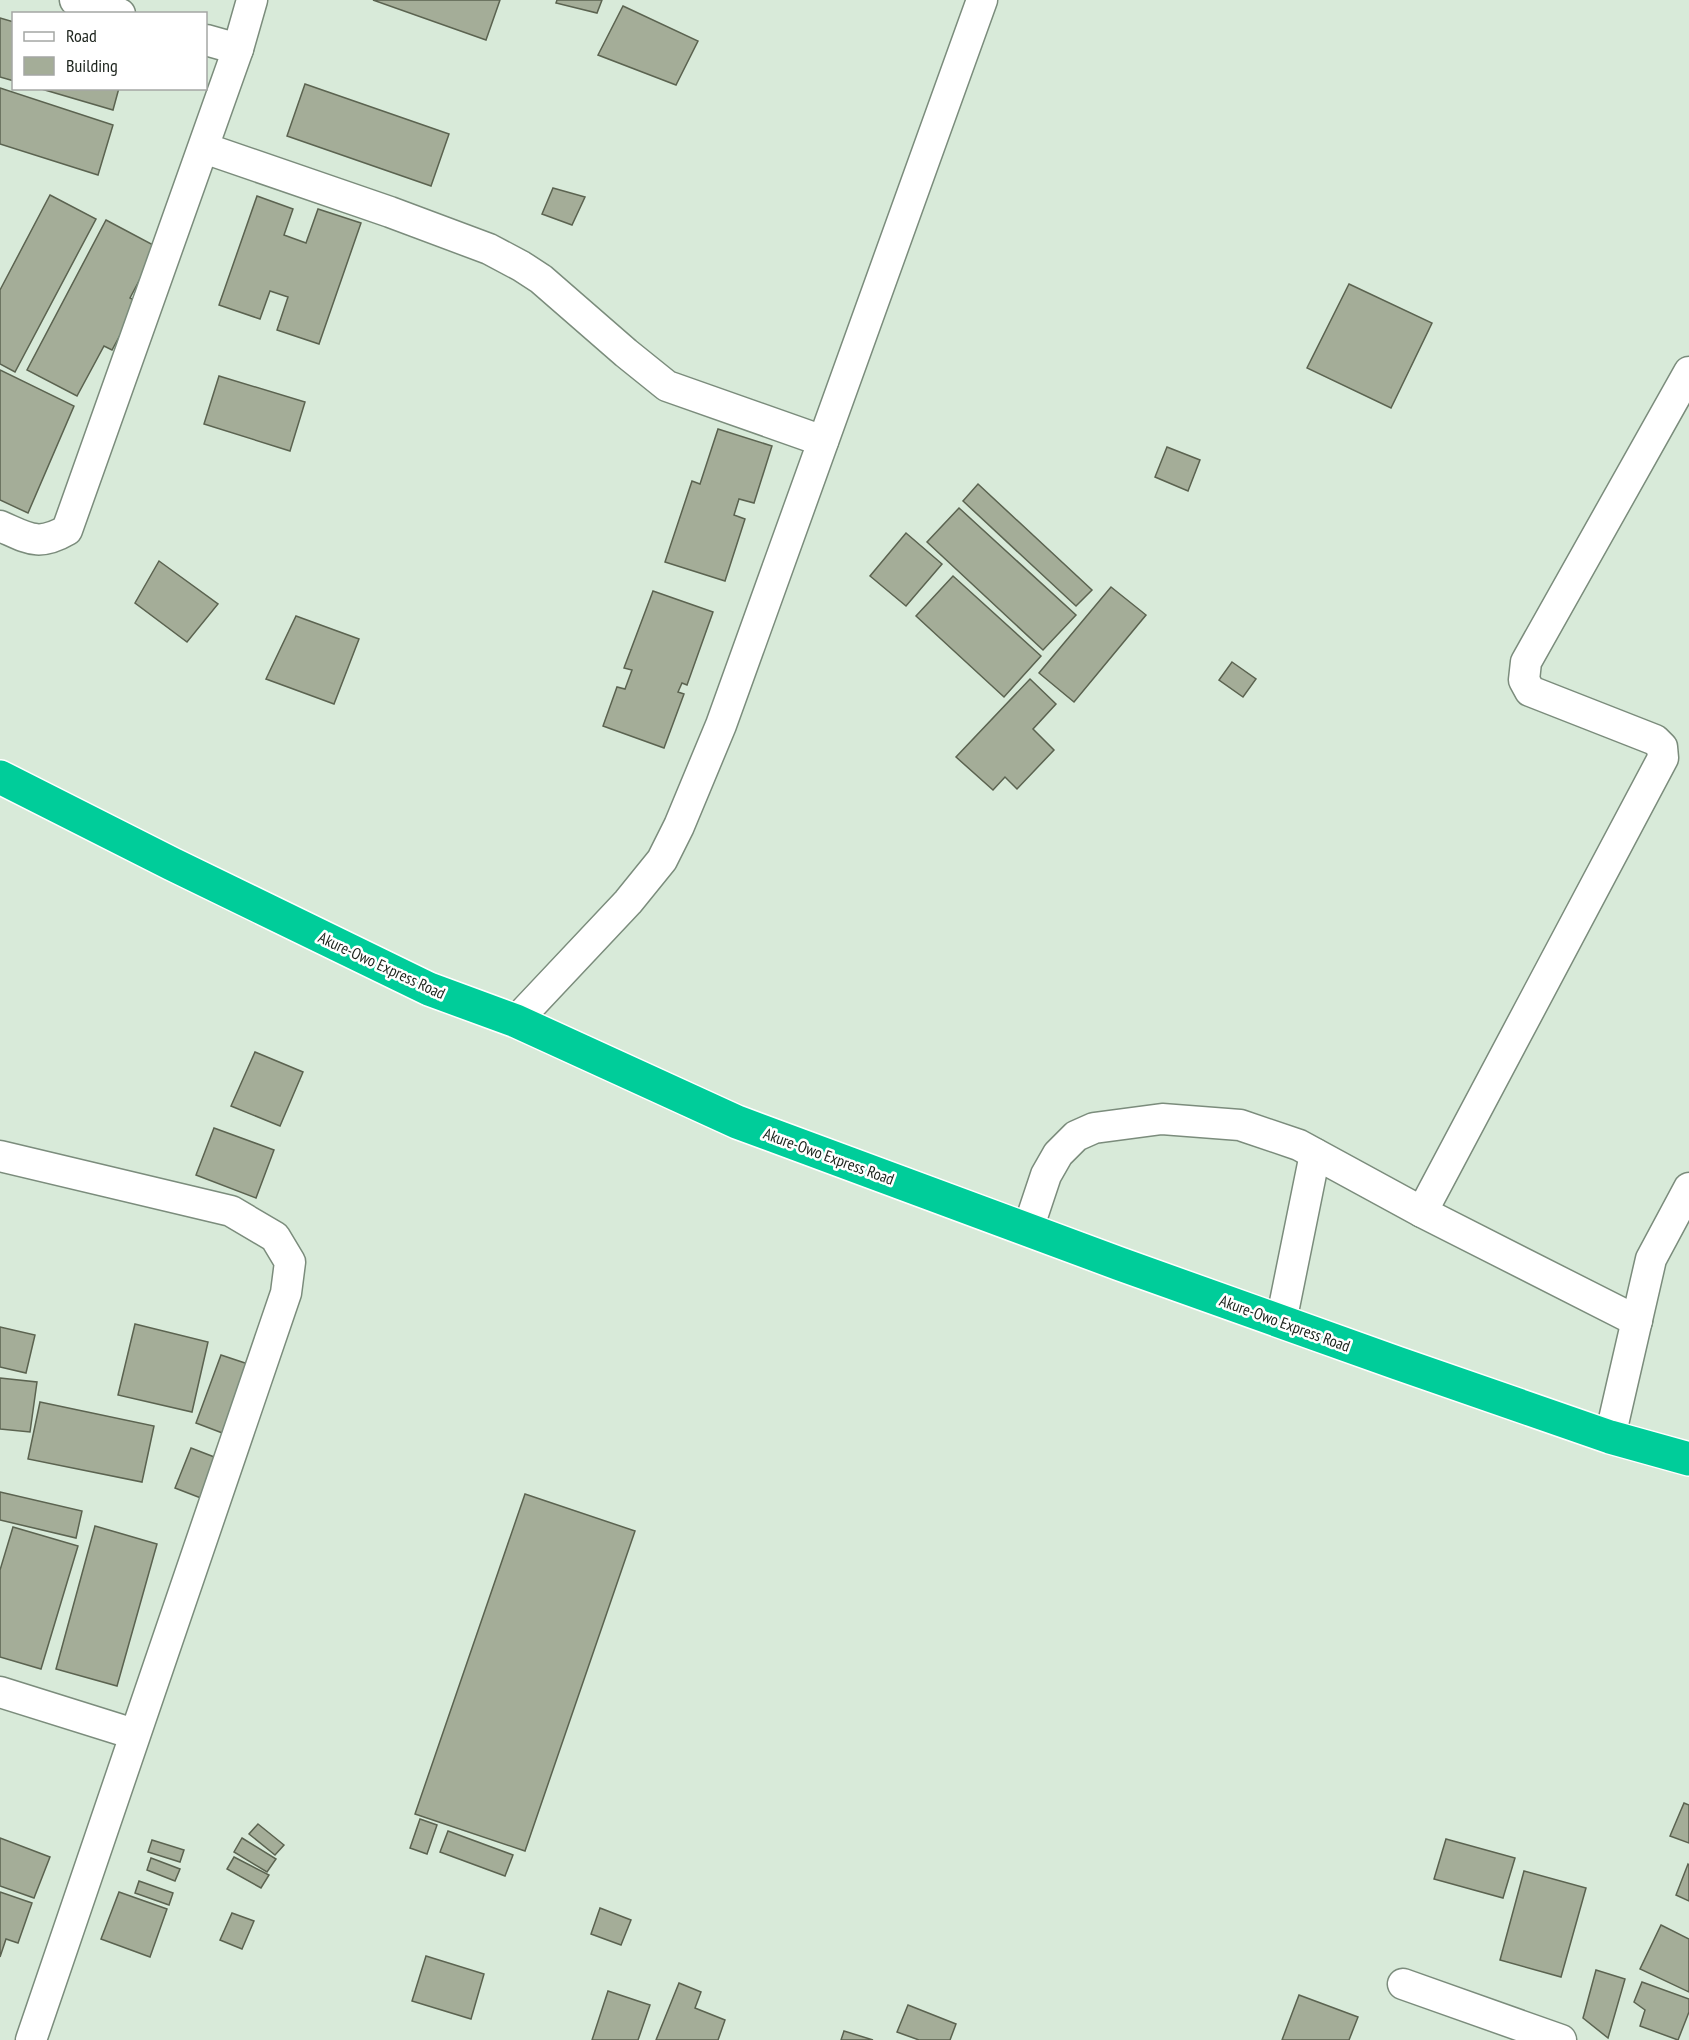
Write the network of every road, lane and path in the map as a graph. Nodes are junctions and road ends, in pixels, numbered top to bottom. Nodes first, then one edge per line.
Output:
1 (75, 0) edge
2 (252, 0) edge
3 (982, 0) edge
4 (114, 12) edge
5 (207, 40) edge
6 (238, 49) junction
7 (204, 148) junction
8 (1689, 372) edge
9 (823, 441) junction
10 (0, 526) edge
11 (0, 777) edge
12 (516, 1021) junction
13 (1315, 1154) junction
14 (0, 1156) edge
15 (1689, 1188) edge
16 (1422, 1212) junction
17 (1028, 1229) junction
18 (1637, 1321) junction
19 (1281, 1322) junction
20 (1610, 1437) junction
21 (1689, 1459) edge
22 (0, 1692) edge
23 (134, 1734) junction
24 (1403, 1984) dead end
25 (31, 2040) edge
26 (1561, 2040) edge

1 - 4 street
2 - 6 street
3 - 9 street
5 - 6 street
6 - 7 street
7 - 9 street
7 - 10 street
8 - 16 street
9 - 12 street
11 - 12 highway, Akure-Owo Express Road
12 - 17 highway, Akure-Owo Express Road
13 - 16 street
13 - 17 street
13 - 19 street
14 - 23 street
15 - 18 street
16 - 18 street
17 - 19 highway, Akure-Owo Express Road
18 - 20 street
19 - 20 highway, Akure-Owo Express Road
20 - 21 highway, Akure-Owo Express Road
22 - 23 street
23 - 25 street
24 - 26 street

